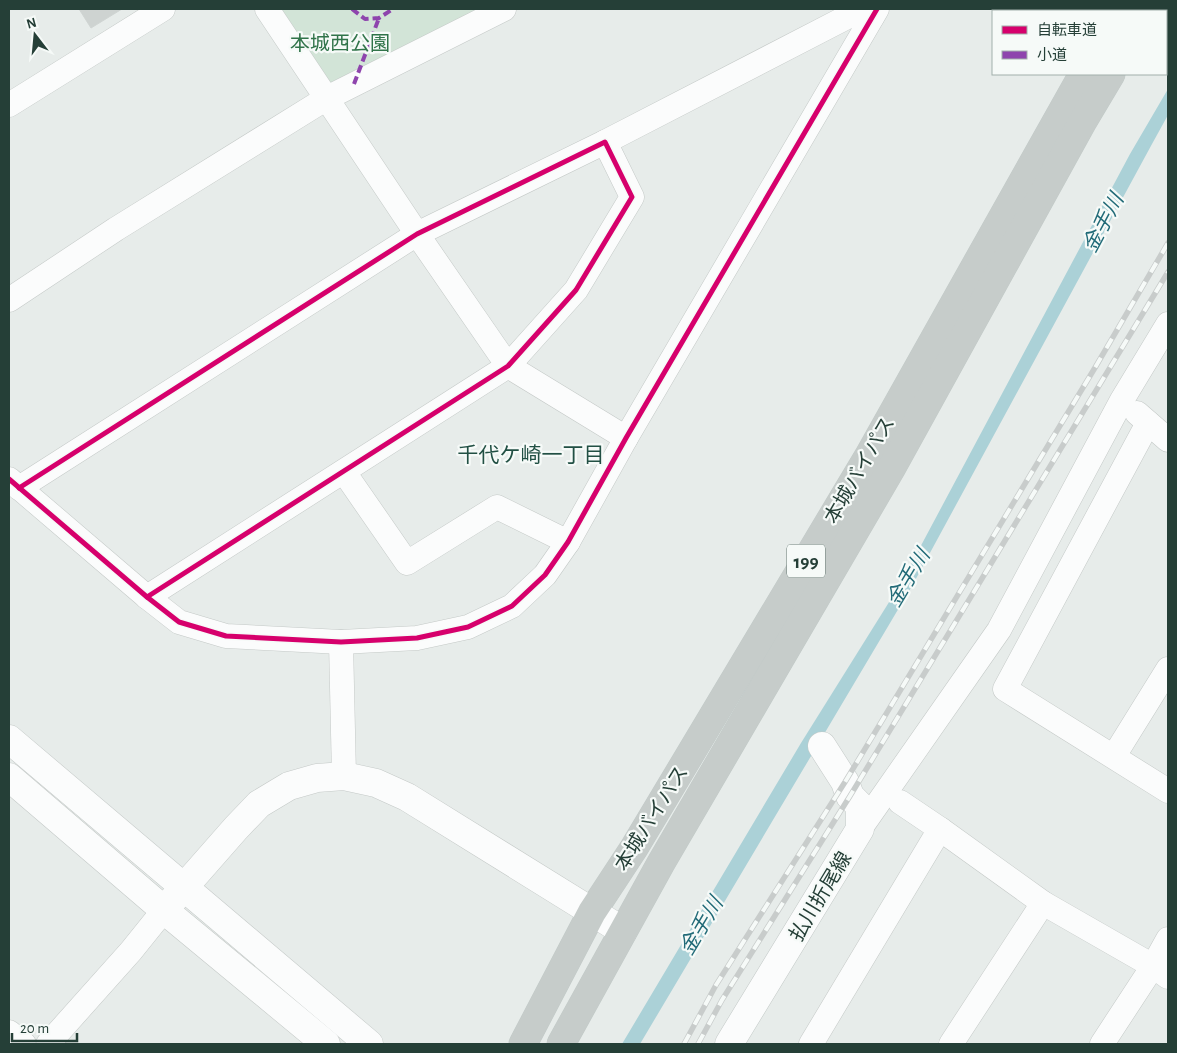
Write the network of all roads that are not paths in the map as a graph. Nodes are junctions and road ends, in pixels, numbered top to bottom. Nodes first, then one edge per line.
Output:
1 (163, 9) edge
2 (267, 9) edge
3 (504, 9) edge
4 (875, 13) edge
5 (1082, 75) edge
6 (1110, 75) edge
7 (326, 98) junction
8 (9, 106) edge
9 (605, 142) junction
10 (417, 234) junction
11 (9, 300) edge
12 (1168, 324) edge
13 (508, 366) junction
14 (1122, 400) junction
15 (1148, 423) junction
16 (626, 438) junction
17 (1168, 440) edge
18 (344, 472) junction
19 (14, 484) edge
20 (568, 542) junction
21 (147, 597) junction
22 (341, 642) junction
23 (1168, 669) edge
24 (9, 739) edge
25 (822, 746) dead end
26 (1114, 756) junction
27 (9, 776) edge
28 (344, 776) junction
29 (1168, 791) edge
30 (900, 802) dead end
31 (940, 828) junction
32 (860, 830) junction
33 (184, 888) junction
34 (1043, 903) junction
35 (164, 910) junction
36 (592, 912) junction
37 (624, 931) junction
38 (1168, 939) edge
39 (1160, 972) edge
40 (9, 1032) edge
41 (24, 1044) edge
42 (48, 1044) edge
43 (326, 1044) edge
44 (369, 1044) edge
45 (523, 1044) edge
46 (561, 1044) edge
47 (729, 1044) edge
48 (811, 1044) edge
49 (951, 1044) edge
50 (1102, 1044) edge

1 - 8 street
2 - 7 street
3 - 7 street
4 - 9 street
4 - 16 street
5 - 36 highway, 本城バイパス / 199
6 - 37 highway, 本城バイパス / 199
7 - 10 street
7 - 11 street
9 - 10 street
9 - 13 street
10 - 13 street
10 - 19 street
12 - 14 street
13 - 16 street
13 - 18 street
14 - 15 street
14 - 32 street
15 - 17 street
15 - 26 street
16 - 20 street
18 - 20 street
18 - 21 street
19 - 21 street
20 - 22 street
21 - 22 street
22 - 28 street
23 - 26 street
24 - 33 street
25 - 32 street, 払川折尾線
26 - 29 street
27 - 35 street
28 - 33 street
28 - 36 street
30 - 31 street
31 - 34 street
31 - 48 street
32 - 47 street, 払川折尾線
33 - 35 street
33 - 44 street
34 - 39 street
34 - 49 street
35 - 42 street
35 - 43 street
36 - 37 street
36 - 45 highway, 本城バイパス / 199
37 - 46 highway, 本城バイパス / 199
38 - 39 street
39 - 50 street
40 - 41 street

